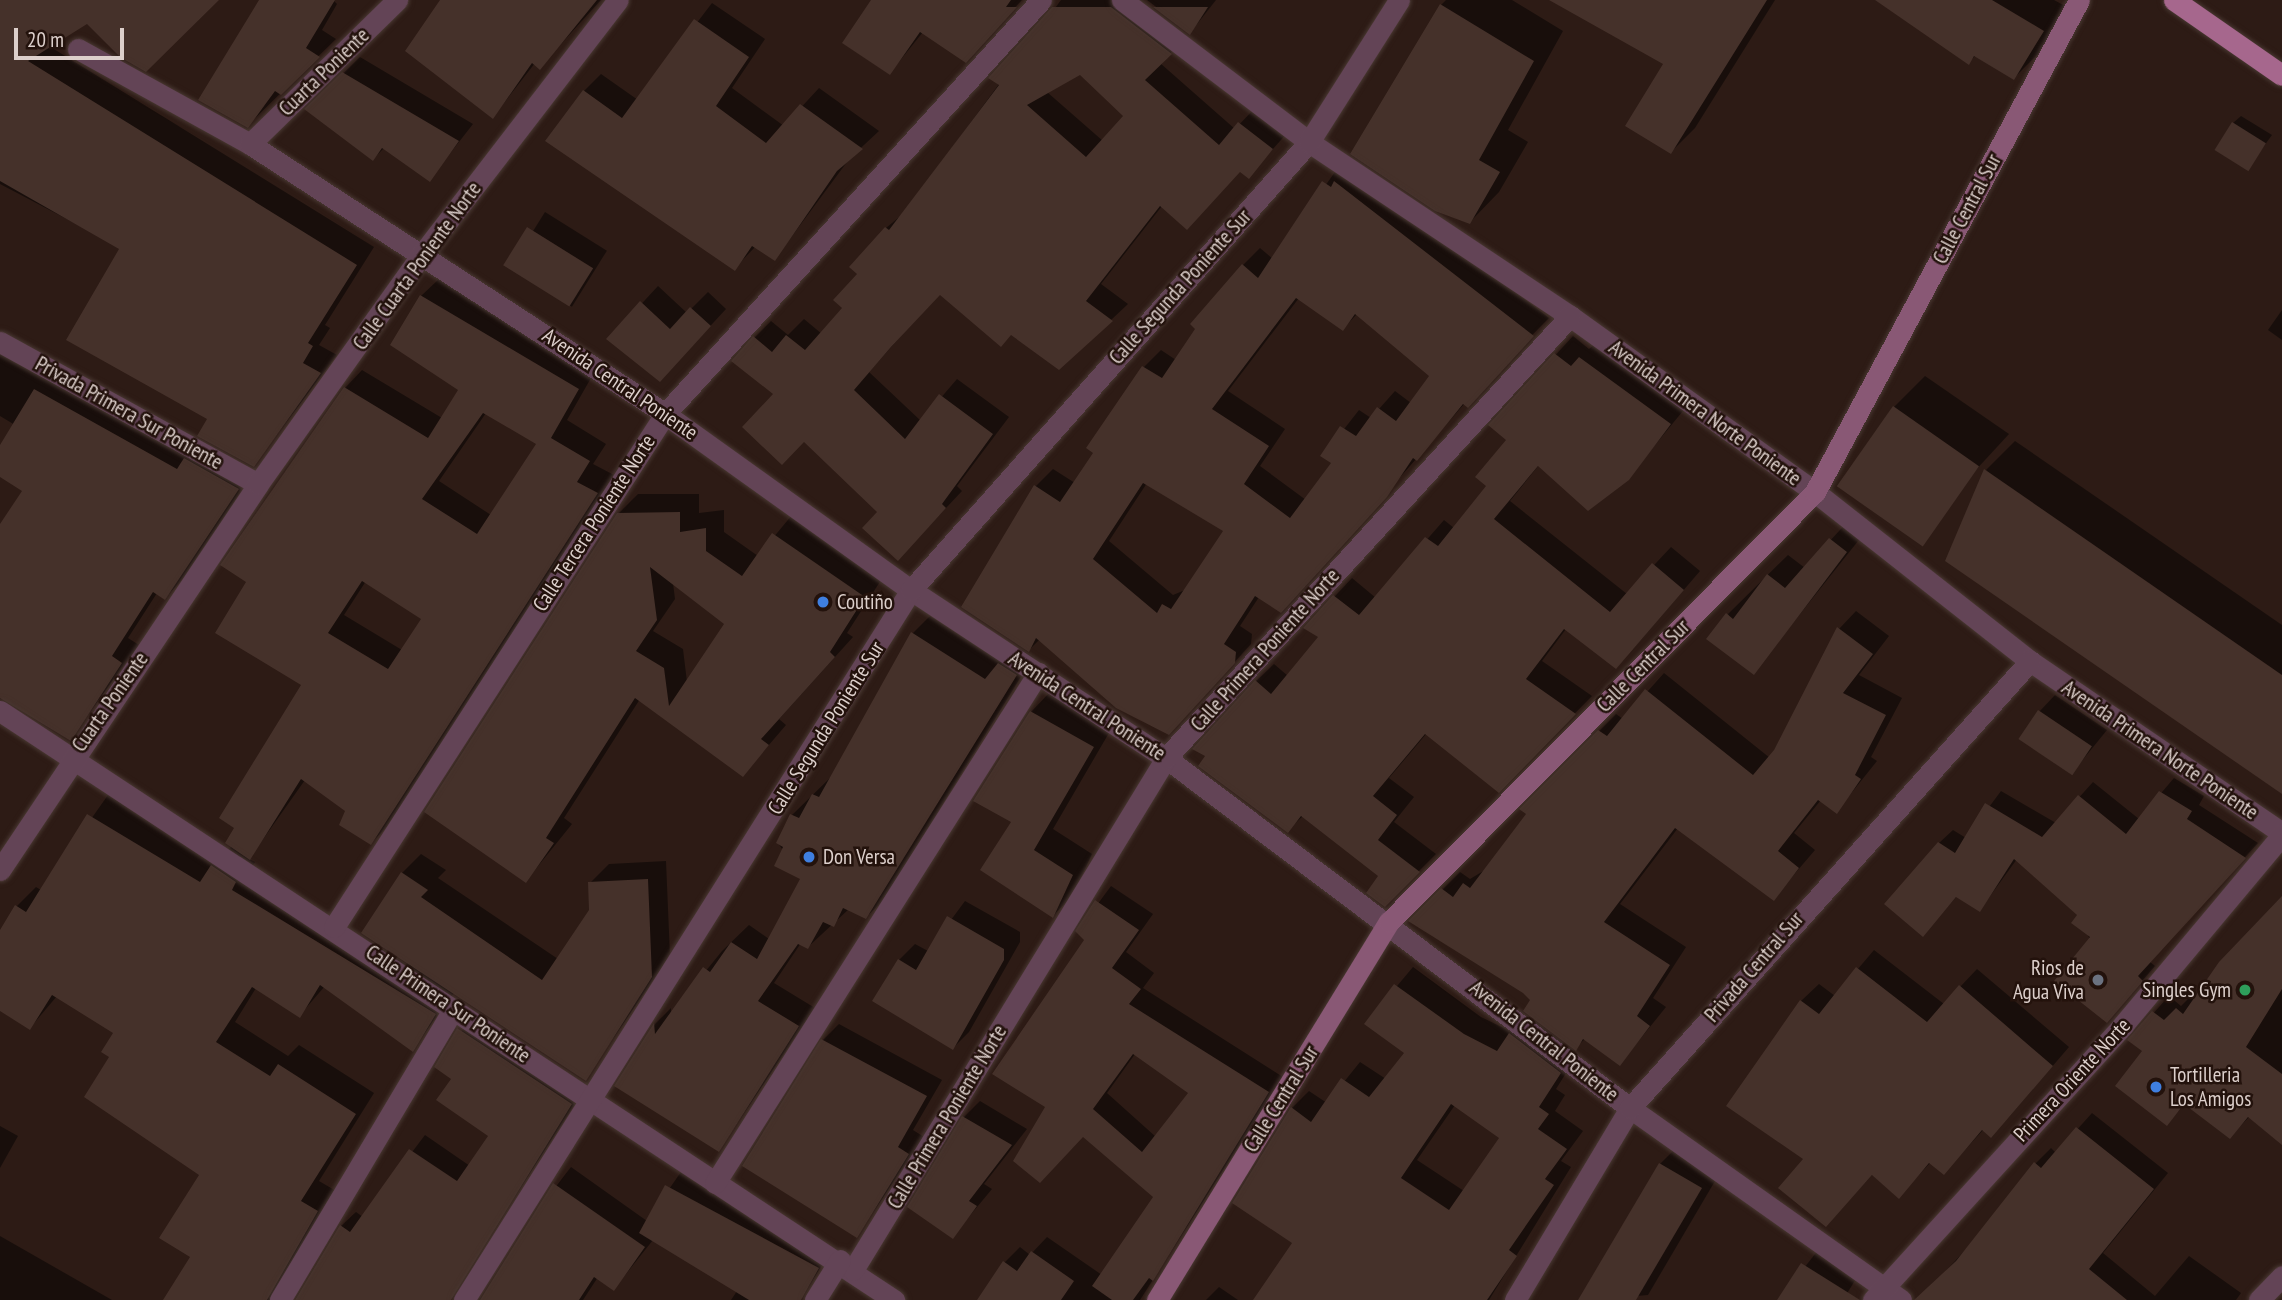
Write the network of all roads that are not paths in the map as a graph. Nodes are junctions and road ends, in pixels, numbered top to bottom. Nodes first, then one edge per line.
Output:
1 (397, 0) edge
2 (618, 0) edge
3 (1041, 0) edge
4 (1122, 0) edge
5 (1399, 0) edge
6 (2079, 0) edge
7 (2174, 0) edge
8 (78, 49) dead end
9 (2282, 75) edge
10 (1309, 142) junction
11 (250, 144) junction
12 (424, 253) junction
13 (1570, 316) junction
14 (0, 342) edge
15 (665, 414) junction
16 (258, 484) junction
17 (1815, 492) junction
18 (225, 538) joint
19 (911, 590) junction
20 (2030, 661) junction
21 (1038, 673) junction
22 (0, 711) edge
23 (72, 756) junction
24 (1166, 758) junction
25 (2282, 834) edge
26 (0, 870) edge
27 (1389, 922) junction
28 (334, 927) junction
29 (453, 1010) junction
30 (593, 1102) junction
31 (1630, 1108) junction
32 (715, 1183) junction
33 (847, 1265) junction
34 (2282, 1276) edge
35 (1877, 1293) edge
36 (280, 1300) edge
37 (464, 1300) edge
38 (815, 1300) edge
39 (894, 1300) edge
40 (1157, 1300) edge
41 (1515, 1300) edge
42 (1900, 1300) edge
43 (2259, 1300) edge

1 - 11 street, Cuarta Poniente
2 - 12 street, Calle Cuarta Poniente Norte
3 - 15 street, Calle Tercera Poniente Norte
4 - 10 street, Avenida Primera Norte Poniente
5 - 10 street, Calle Segunda Poniente Sur
6 - 17 street, Calle Central Sur
7 - 9 main road
8 - 11 street, Avenida Central Poniente
10 - 13 street, Avenida Primera Norte Poniente
10 - 19 street, Calle Segunda Poniente Sur
11 - 12 street, Avenida Central Poniente
12 - 15 street, Avenida Central Poniente
12 - 16 street, Calle Cuarta Poniente Norte
13 - 17 street, Avenida Primera Norte Poniente
13 - 24 street, Calle Primera Poniente Norte
14 - 16 street, Privada Primera Sur Poniente
15 - 19 street, Avenida Central Poniente
15 - 28 street, Calle Tercera Poniente Norte
16 - 18 street, Calle Cuarta Poniente Norte
17 - 20 street, Avenida Primera Norte Poniente
17 - 27 street, Calle Central Sur
18 - 23 street, Cuarta Poniente
19 - 21 street, Avenida Central Poniente
19 - 30 street, Calle Segunda Poniente Sur
20 - 25 street, Avenida Primera Norte Poniente
20 - 31 street, Privada Central Sur
21 - 24 street, Avenida Central Poniente
21 - 32 street
22 - 23 street, Calle Primera Sur Poniente
23 - 26 street, Cuarta Poniente
23 - 28 street, Calle Primera Sur Poniente
24 - 27 street, Avenida Central Poniente
24 - 33 street, Calle Primera Poniente Norte
25 - 35 street, Primera Oriente Norte
27 - 31 street, Avenida Central Poniente
27 - 40 street, Calle Central Sur
28 - 29 street, Calle Primera Sur Poniente
29 - 30 street, Calle Primera Sur Poniente
29 - 36 street
30 - 32 street, Calle Primera Sur Poniente
30 - 37 street, Calle Segunda Poniente Sur
31 - 35 street, Avenida Central Poniente
31 - 41 street, Privada Central Sur
32 - 33 street, Calle Primera Sur Poniente
33 - 38 street, Calle Primera Poniente Norte
33 - 39 street, Calle Primera Sur Poniente
34 - 43 street
35 - 42 street, Avenida Central Poniente

